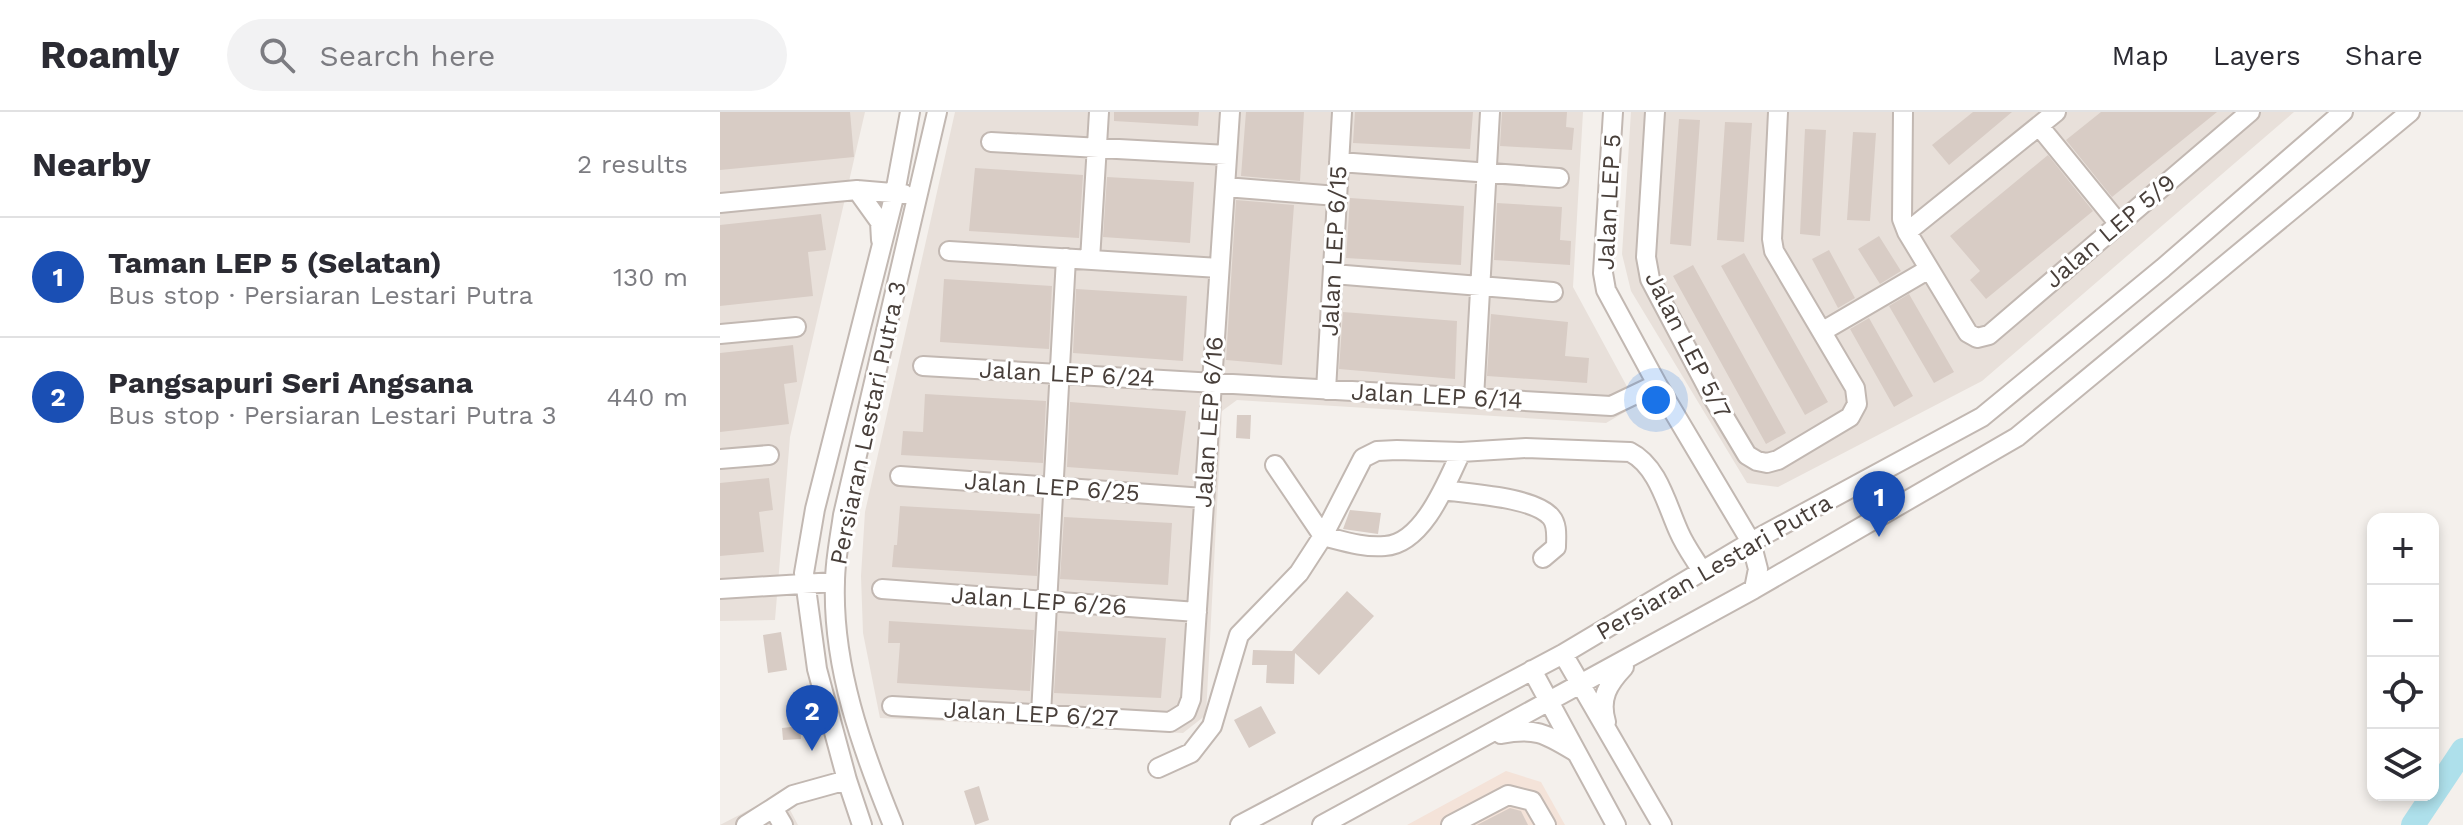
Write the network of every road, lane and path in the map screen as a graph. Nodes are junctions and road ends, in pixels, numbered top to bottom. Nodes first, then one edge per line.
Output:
1 (910, 112) edge
2 (937, 112) edge
3 (1099, 112) edge
4 (1230, 112) edge
5 (1342, 112) edge
6 (1490, 112) edge
7 (1613, 112) edge
8 (1655, 112) edge
9 (1778, 112) edge
10 (1903, 112) edge
11 (2056, 112) edge
12 (2250, 112) edge
13 (2343, 112) edge
14 (2410, 112) edge
15 (2039, 126) junction
16 (991, 142) dead end
17 (1097, 148) junction
18 (1227, 155) junction
19 (1339, 162) junction
20 (901, 163) junction
21 (1487, 172) junction
22 (1559, 178) dead end
23 (1225, 187) junction
24 (857, 190) junction
25 (895, 193) junction
26 (917, 195) junction
27 (1337, 196) junction
28 (720, 203) edge
29 (2119, 224) junction
30 (1907, 232) junction
31 (882, 245) junction
32 (949, 251) dead end
33 (1066, 258) junction
34 (1090, 260) junction
35 (1219, 268) junction
36 (1929, 269) junction
37 (1333, 274) junction
38 (1480, 286) junction
39 (1553, 292) dead end
40 (796, 327) dead end
41 (1823, 331) junction
42 (720, 334) edge
43 (923, 366) dead end
44 (1060, 374) junction
45 (1212, 383) junction
46 (1657, 384) junction
47 (1326, 390) junction
48 (1474, 398) junction
49 (1461, 452) junction
50 (769, 455) dead end
51 (720, 459) edge
52 (1275, 465) dead end
53 (900, 476) dead end
54 (1053, 487) junction
55 (1443, 490) junction
56 (1204, 498) junction
57 (1323, 536) junction
58 (1751, 542) junction
59 (1543, 558) dead end
60 (1702, 571) junction
61 (835, 582) junction
62 (804, 583) junction
63 (720, 589) edge
64 (882, 589) dead end
65 (1754, 589) junction
66 (1047, 601) junction
67 (1197, 612) junction
68 (1563, 654) junction
69 (1634, 656) junction
70 (1532, 670) junction
71 (1582, 685) junction
72 (1550, 702) junction
73 (892, 706) dead end
74 (1041, 714) junction
75 (1170, 722) joint
76 (1609, 732) junction
77 (1485, 737) junction
78 (1577, 752) junction
79 (1158, 768) dead end
80 (847, 780) junction
81 (778, 817) edge
82 (1463, 822) edge
83 (746, 825) edge
84 (862, 825) edge
85 (893, 825) edge
86 (1240, 825) edge
87 (1322, 825) edge
88 (1546, 825) edge
89 (1616, 825) edge
90 (1662, 825) edge

1 - 20 street, Persiaran Lestari Putra 3
2 - 26 street, Persiaran Lestari Putra 3
3 - 17 street
4 - 18 street, Jalan LEP 6/16
5 - 19 street, Jalan LEP 6/15
6 - 21 street
7 - 46 street, Jalan LEP 5
8 - 41 street, Jalan LEP 5/7
9 - 41 street
10 - 30 street
11 - 15 street
12 - 29 street, Jalan LEP 5/9
13 - 58 street, Persiaran Lestari Putra
14 - 65 street, Persiaran Lestari Putra
15 - 29 street
15 - 30 street
16 - 17 street
17 - 18 street
17 - 34 street
18 - 23 street, Jalan LEP 6/16
19 - 21 street
19 - 27 street, Jalan LEP 6/15
20 - 24 street
20 - 25 street, Persiaran Lestari Putra 3
21 - 22 street
21 - 38 street
23 - 27 street
23 - 35 street, Jalan LEP 6/16
24 - 25 street
24 - 28 street
24 - 31 street
25 - 26 street
25 - 31 street, Persiaran Lestari Putra 3
26 - 61 street, Persiaran Lestari Putra 3
27 - 37 street, Jalan LEP 6/15
29 - 36 street, Jalan LEP 5/9
30 - 36 street
31 - 62 street, Persiaran Lestari Putra 3
32 - 33 street
33 - 34 street
33 - 44 street
34 - 35 street
35 - 45 street, Jalan LEP 6/16
36 - 41 street
37 - 38 street
37 - 47 street, Jalan LEP 6/15
38 - 39 street
38 - 48 street
40 - 42 street
43 - 44 street, Jalan LEP 6/24
44 - 45 street, Jalan LEP 6/24
44 - 54 street
45 - 47 street, Jalan LEP 6/14
45 - 56 street, Jalan LEP 6/16
46 - 48 street, Jalan LEP 6/14
46 - 58 street, Jalan LEP 5
47 - 48 street, Jalan LEP 6/14
49 - 55 street
49 - 57 street
49 - 60 street
50 - 51 street
52 - 57 street
53 - 54 street, Jalan LEP 6/25
54 - 56 street, Jalan LEP 6/25
54 - 66 street
55 - 57 street
55 - 59 street
56 - 67 street, Jalan LEP 6/16
57 - 79 street
58 - 60 street, Persiaran Lestari Putra
58 - 65 street
60 - 68 street, Persiaran Lestari Putra
61 - 62 street
61 - 85 street, Persiaran Lestari Putra 3
62 - 63 street
62 - 80 street, Persiaran Lestari Putra 3
64 - 66 street, Jalan LEP 6/26
65 - 69 street, Persiaran Lestari Putra
66 - 67 street, Jalan LEP 6/26
66 - 74 street
67 - 75 street, Jalan LEP 6/16
68 - 70 street, Persiaran Lestari Putra
68 - 71 street
69 - 71 street, Persiaran Lestari Putra
69 - 76 street
70 - 72 street
70 - 86 street, Persiaran Lestari Putra
71 - 72 street, Persiaran Lestari Putra
71 - 76 street
72 - 77 street, Persiaran Lestari Putra
72 - 78 street
73 - 74 street, Jalan LEP 6/27
74 - 75 street, Jalan LEP 6/27
76 - 90 street
77 - 78 street
77 - 87 street, Persiaran Lestari Putra
78 - 89 street
80 - 81 street
80 - 84 street, Persiaran Lestari Putra 3
81 - 83 street
82 - 88 street

